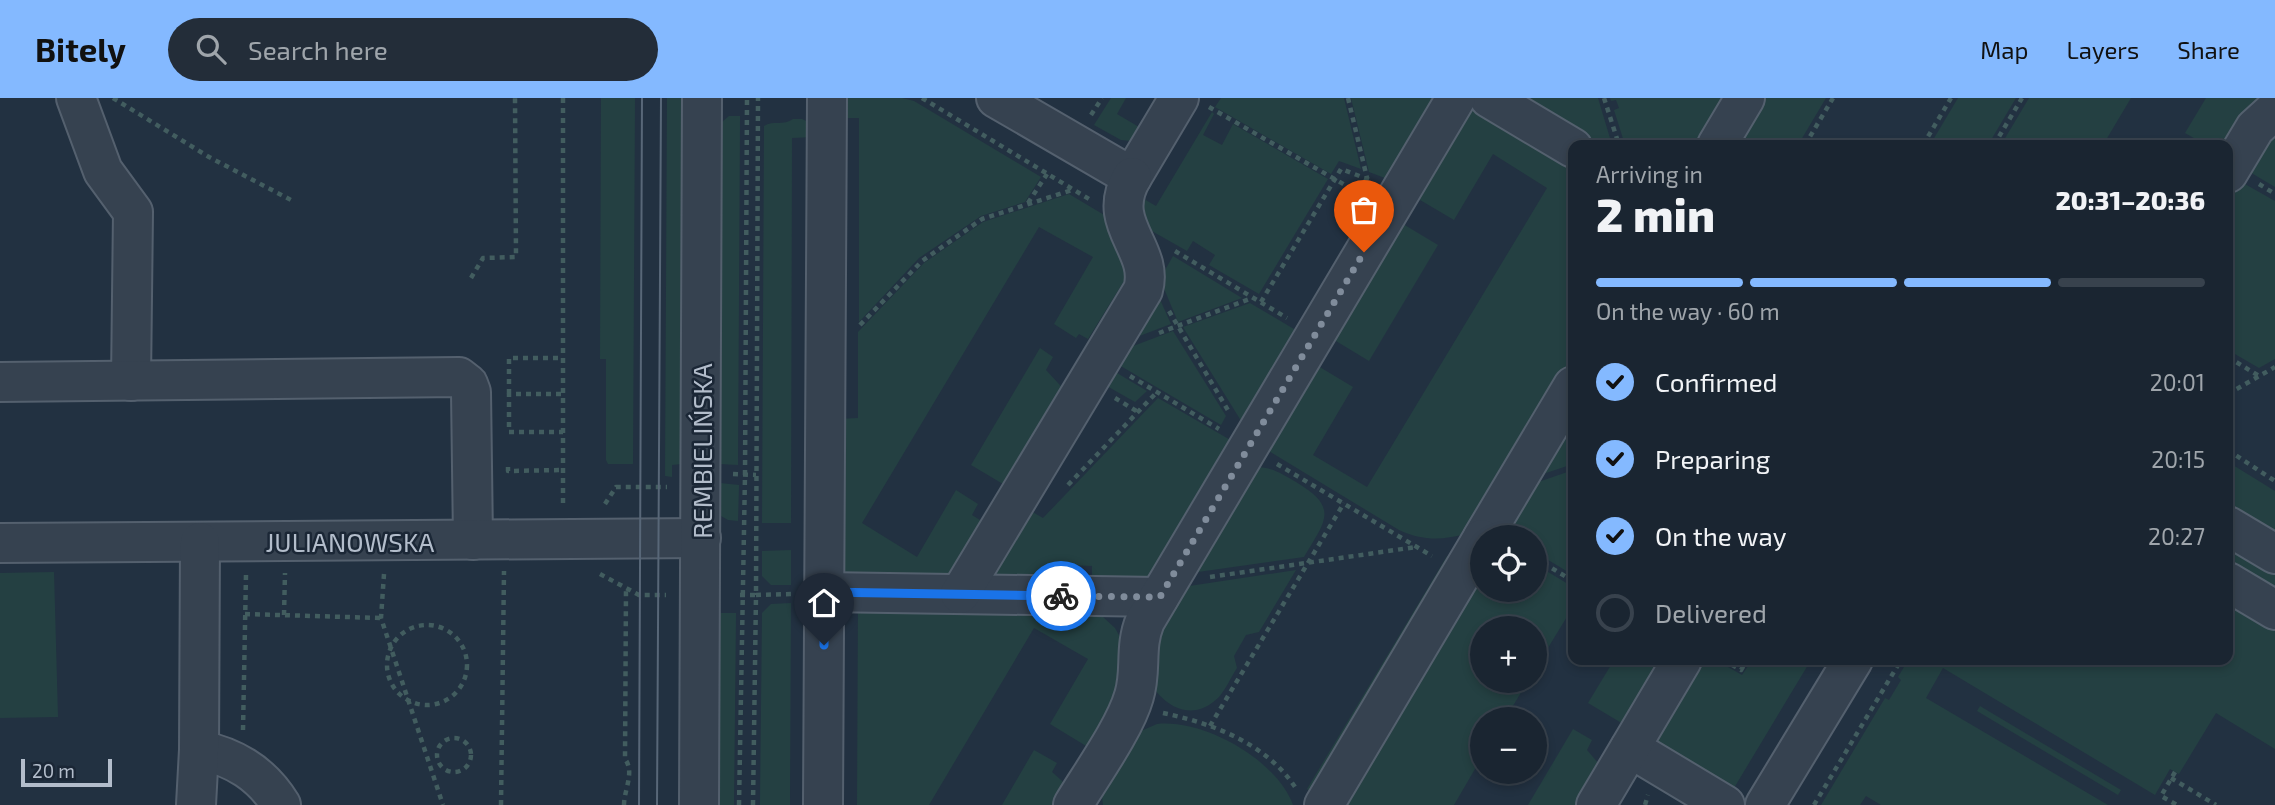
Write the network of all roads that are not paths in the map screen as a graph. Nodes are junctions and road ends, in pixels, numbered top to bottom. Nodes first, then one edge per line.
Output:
1 (76, 98) edge
2 (702, 98) edge
3 (827, 98) edge
4 (996, 98) edge
5 (1456, 98) edge
6 (1489, 98) edge
7 (1745, 98) edge
8 (1192, 101) edge
9 (2275, 110) edge
10 (1720, 140) edge
11 (1568, 145) edge
12 (2233, 165) edge
13 (1132, 177) junction
14 (131, 381) junction
15 (0, 383) edge
16 (1568, 394) edge
17 (1491, 525) edge
18 (2233, 529) edge
19 (701, 538) junction
20 (472, 540) junction
21 (0, 544) edge
22 (200, 553) junction
23 (2275, 554) edge
24 (1470, 557) edge
25 (2233, 585) edge
26 (1164, 590) junction
27 (807, 593) junction
28 (960, 594) junction
29 (2275, 610) edge
30 (1679, 665) edge
31 (1850, 665) edge
32 (1630, 748) junction
33 (199, 750) junction
34 (1310, 797) edge
35 (196, 805) edge
36 (281, 805) edge
37 (699, 805) edge
38 (823, 805) edge
39 (1073, 805) edge
40 (1596, 805) edge
41 (1725, 805) edge
42 (1765, 805) edge

1 - 14 street
2 - 19 street, REMBIELIŃSKA
3 - 27 street
4 - 13 street
5 - 26 street
6 - 11 street
7 - 10 street
8 - 13 street
9 - 12 street
13 - 28 street
14 - 15 street
14 - 20 street
16 - 17 street
18 - 23 street
19 - 20 street, JULIANOWSKA
19 - 37 street, REMBIELIŃSKA
20 - 22 street, JULIANOWSKA
21 - 22 street, JULIANOWSKA
22 - 33 street
24 - 34 street
25 - 29 street
26 - 28 street
26 - 39 street
27 - 28 street
27 - 38 street
30 - 32 street
31 - 42 street
32 - 40 street
32 - 41 street
33 - 35 street
33 - 36 street

